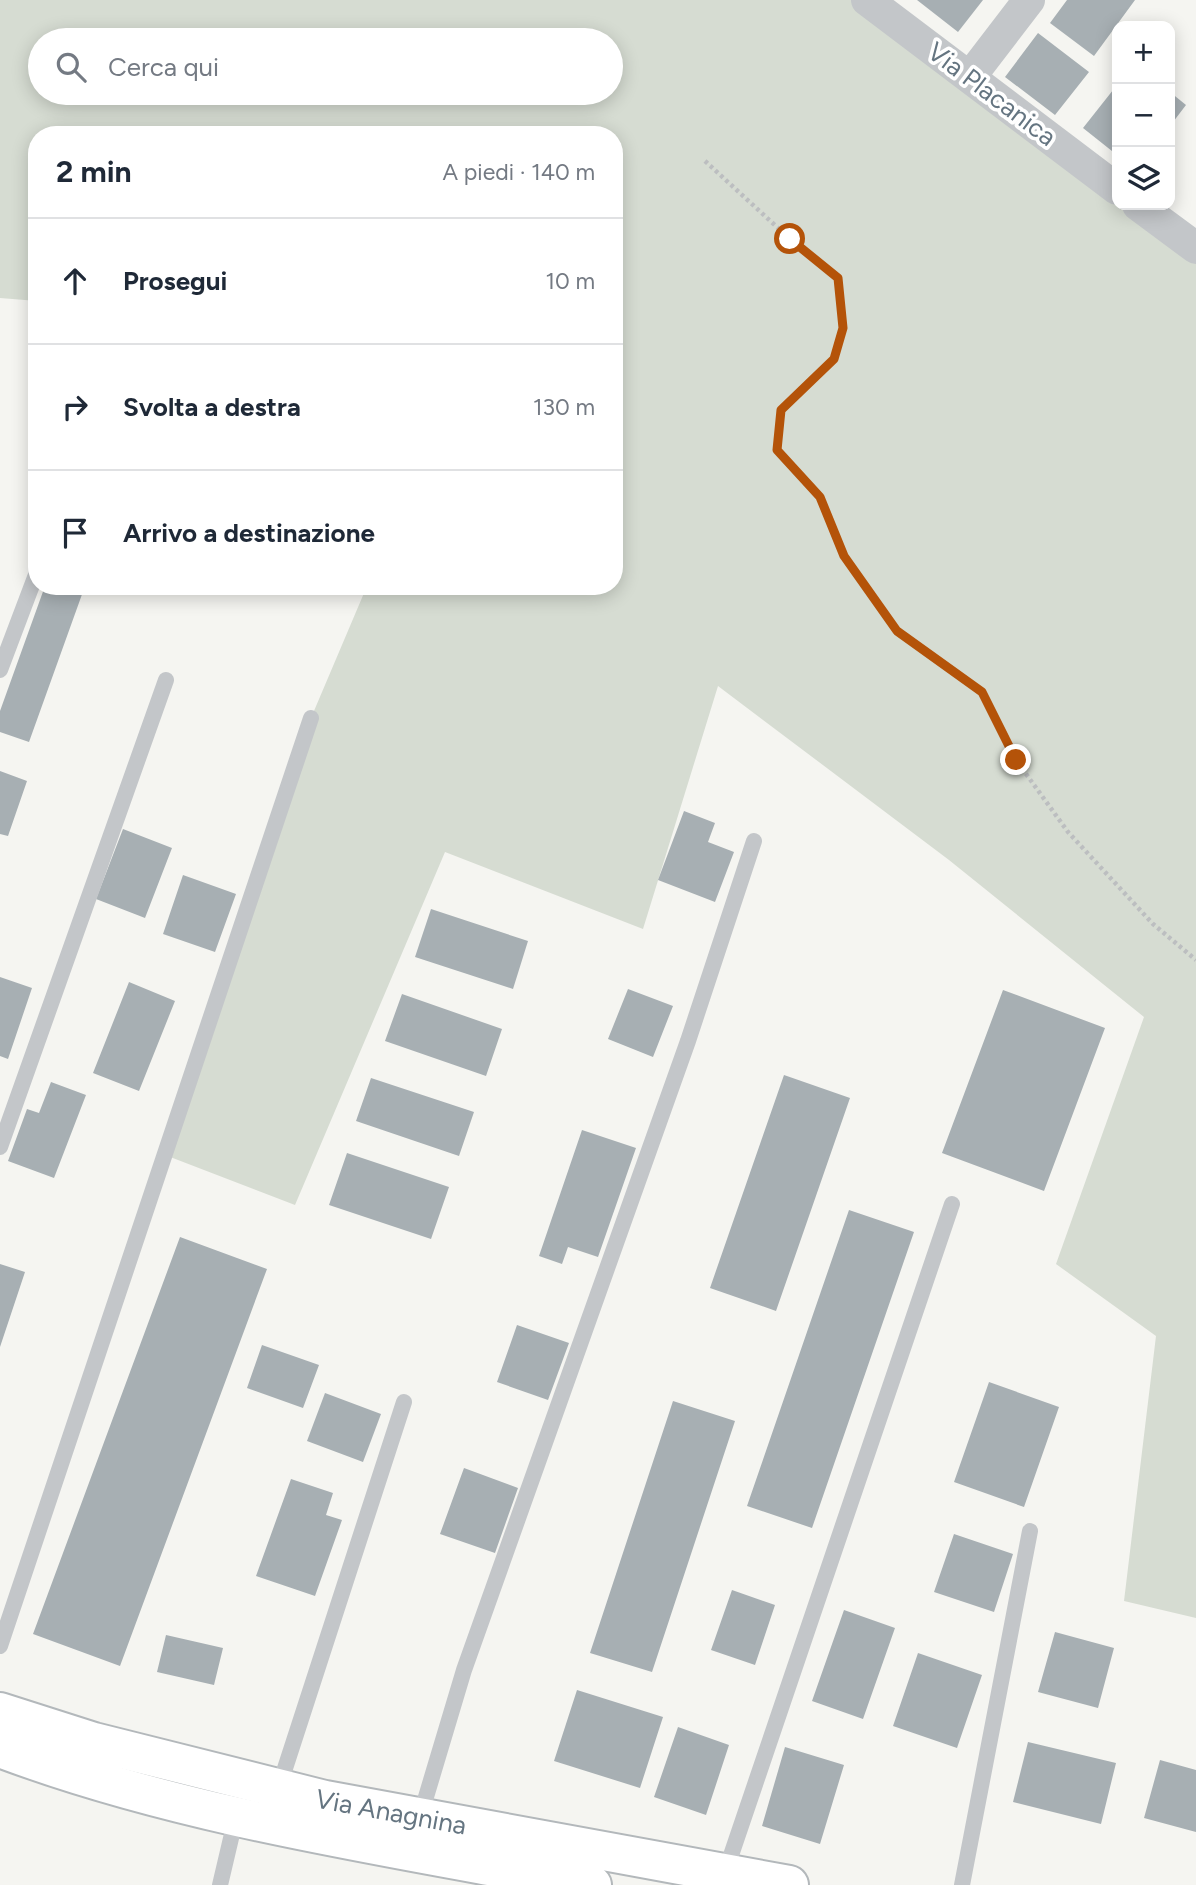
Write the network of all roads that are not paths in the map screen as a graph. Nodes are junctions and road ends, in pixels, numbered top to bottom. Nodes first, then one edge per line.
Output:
1 (867, 0) edge
2 (1029, 0) edge
3 (970, 78) junction
4 (1112, 185) edge
5 (1145, 210) edge
6 (1196, 248) edge
7 (28, 595) edge
8 (0, 670) edge
9 (166, 680) dead end
10 (311, 718) dead end
11 (754, 841) dead end
12 (0, 1147) edge
13 (951, 1204) dead end
14 (404, 1402) dead end
15 (1030, 1531) dead end
16 (0, 1646) edge
17 (0, 1712) edge
18 (0, 1748) edge
19 (278, 1790) junction
20 (237, 1814) junction
21 (420, 1817) junction
22 (725, 1873) junction
23 (220, 1885) edge
24 (592, 1885) edge
25 (789, 1885) edge
26 (962, 1885) edge

1 - 3 street, Via Placanica
2 - 3 street
3 - 4 street, Via Placanica
5 - 6 street
7 - 8 lane
9 - 12 lane
10 - 16 lane
11 - 21 lane
13 - 22 lane
14 - 19 lane
15 - 26 lane
17 - 19 main road, Via Anagnina
18 - 20 main road, Via Anagnina
19 - 21 main road, Via Anagnina
20 - 23 lane
20 - 24 main road, Via Anagnina
21 - 22 main road, Via Anagnina
22 - 25 main road, Via Anagnina

